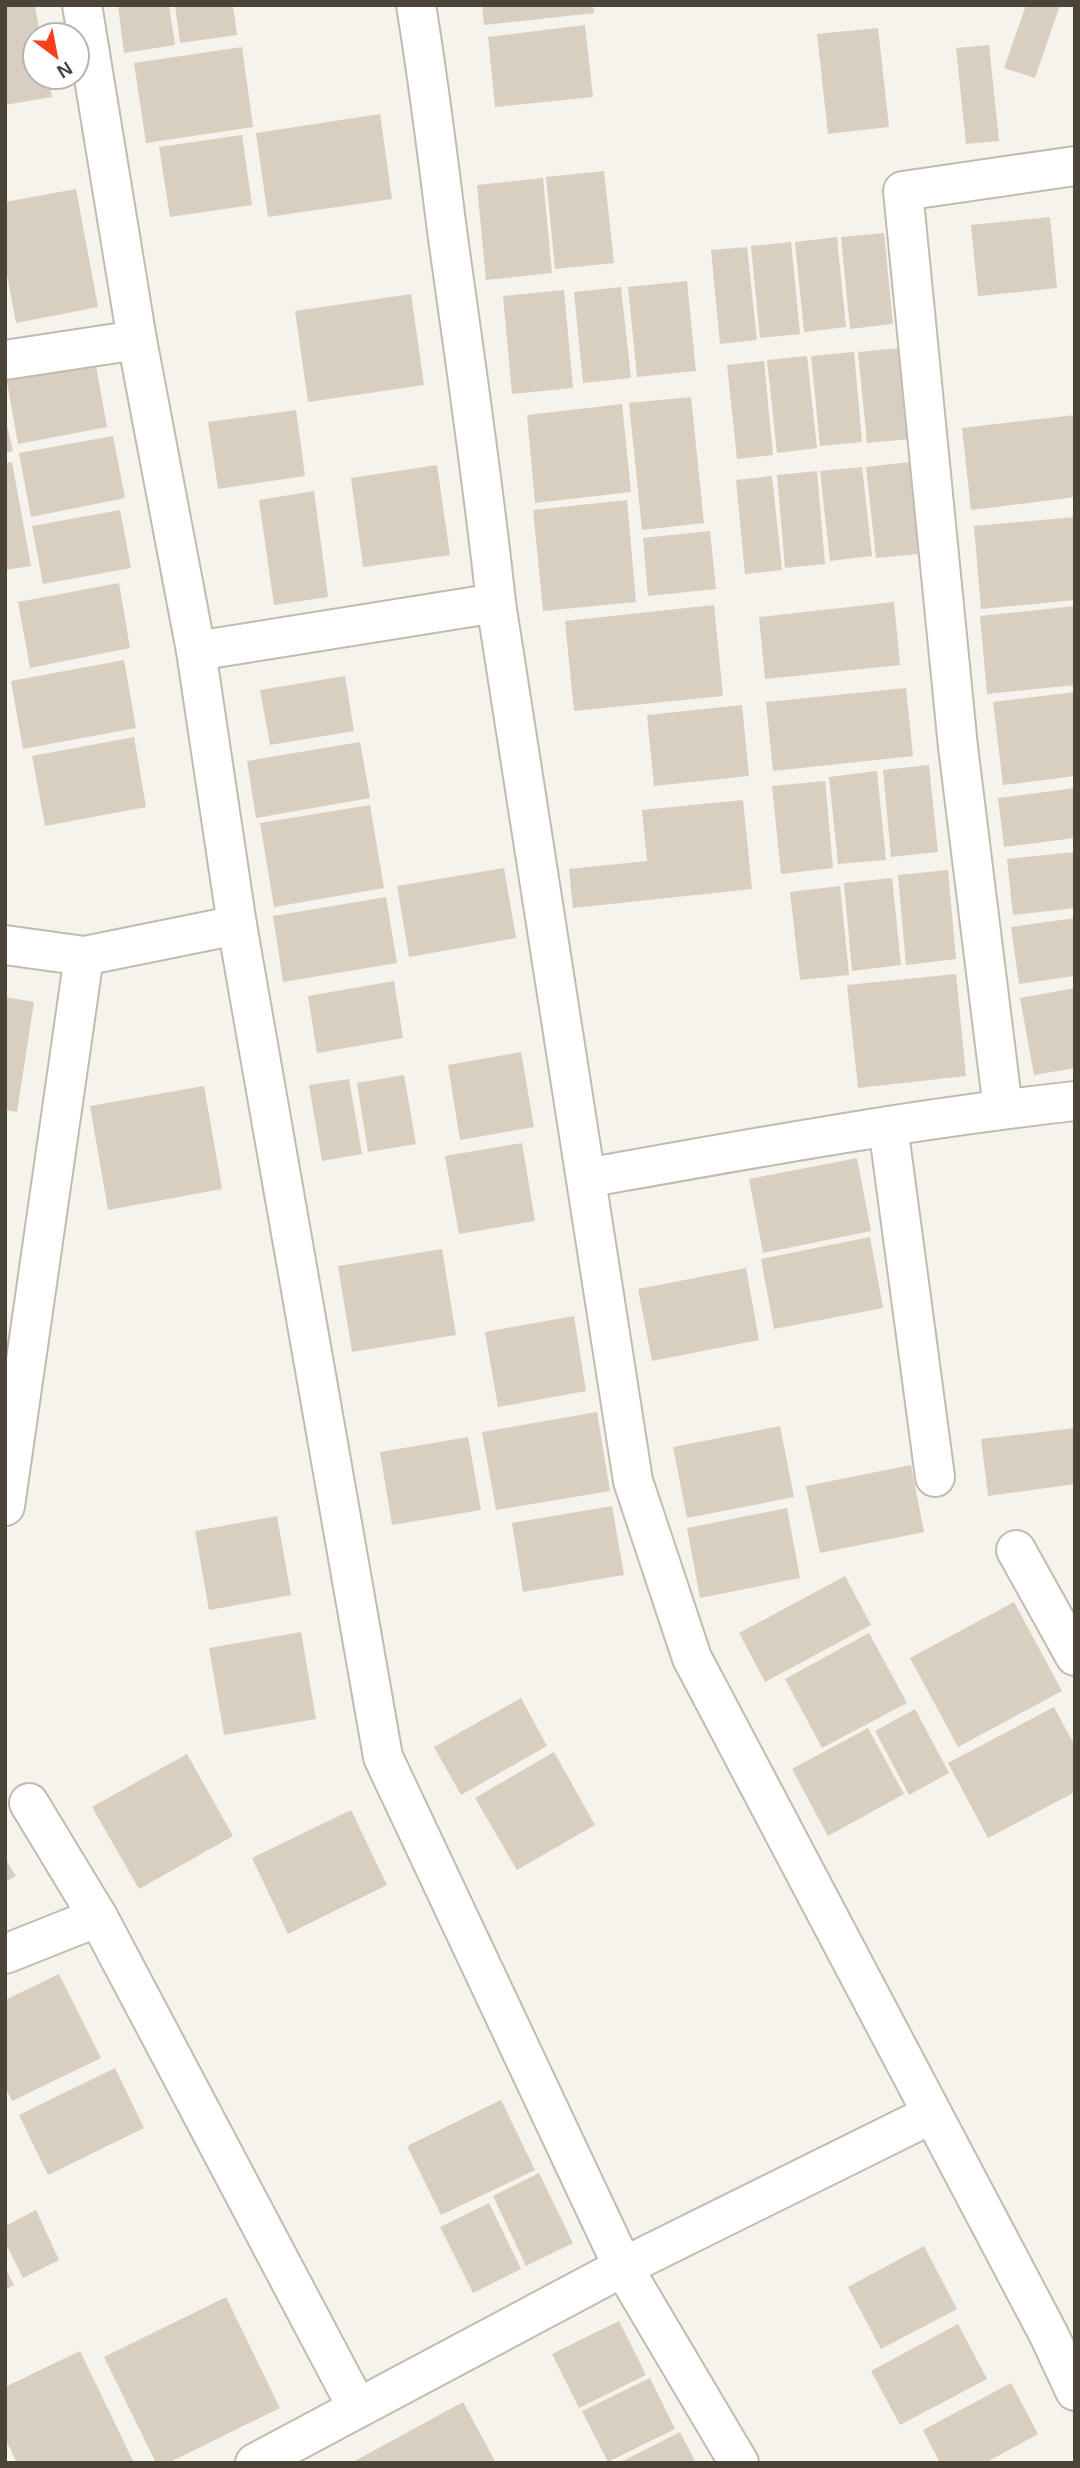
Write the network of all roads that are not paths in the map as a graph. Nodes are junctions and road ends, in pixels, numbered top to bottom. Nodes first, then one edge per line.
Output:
1 (82, 5) edge
2 (416, 5) edge
3 (1075, 166) edge
4 (137, 340) junction
5 (5, 360) edge
6 (496, 603) junction
7 (196, 651) junction
8 (237, 925) junction
9 (5, 945) edge
10 (84, 956) junction
11 (1075, 1101) edge
12 (1003, 1109) junction
13 (888, 1126) junction
14 (586, 1178) junction
15 (935, 1477) dead end
16 (5, 1506) edge
17 (1016, 1550) dead end
18 (1075, 1656) edge
19 (29, 1803) dead end
20 (99, 1917) junction
21 (5, 1954) edge
22 (932, 2114) junction
23 (623, 2267) junction
24 (1062, 2328) edge
25 (1075, 2391) edge
26 (357, 2407) junction
27 (255, 2463) edge
28 (739, 2463) edge

1 - 4 street
2 - 6 street
3 - 12 street
4 - 5 street
4 - 7 street
6 - 7 street
6 - 14 street
7 - 8 street
8 - 10 street
8 - 23 street
9 - 10 street
10 - 16 street
11 - 12 street
12 - 13 street
13 - 14 street
13 - 15 street
14 - 22 street
17 - 18 street
19 - 20 street
20 - 21 street
20 - 26 street
22 - 23 street
22 - 24 street
23 - 26 street
23 - 28 street
24 - 25 street
26 - 27 street

